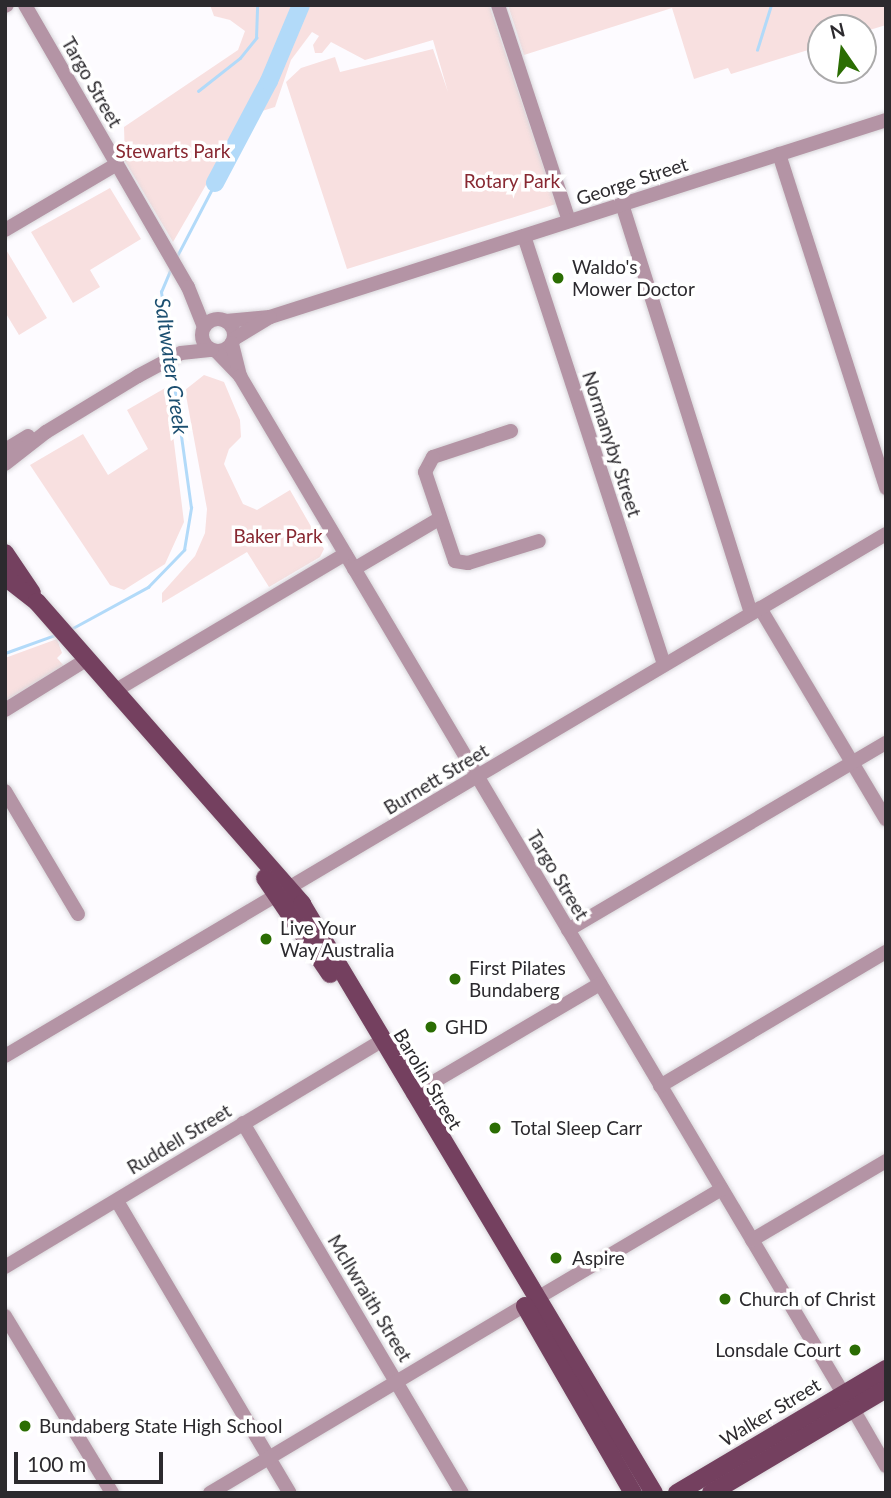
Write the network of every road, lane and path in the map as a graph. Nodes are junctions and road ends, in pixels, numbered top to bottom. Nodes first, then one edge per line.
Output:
1 (25, 5) edge
2 (498, 5) edge
3 (886, 120) edge
4 (779, 154) junction
5 (117, 164) junction
6 (622, 204) junction
7 (569, 221) junction
8 (5, 230) edge
9 (524, 236) junction
10 (186, 285) junction
11 (270, 317) junction
12 (223, 320) junction
13 (204, 330) junction
14 (233, 341) junction
15 (214, 350) junction
16 (180, 353) junction
17 (240, 376) junction
18 (46, 432) junction
19 (511, 432) dead end
20 (5, 450) edge
21 (5, 464) edge
22 (886, 488) edge
23 (439, 519) junction
24 (886, 534) edge
25 (539, 541) dead end
26 (5, 553) edge
27 (345, 554) junction
28 (354, 569) junction
29 (5, 577) edge
30 (37, 602) junction
31 (756, 611) junction
32 (81, 653) junction
33 (664, 665) junction
34 (113, 692) junction
35 (5, 710) edge
36 (886, 743) edge
37 (852, 762) junction
38 (477, 776) junction
39 (5, 791) edge
40 (886, 819) edge
41 (284, 891) junction
42 (78, 914) dead end
43 (568, 930) junction
44 (886, 953) edge
45 (600, 984) junction
46 (374, 1045) junction
47 (5, 1056) edge
48 (660, 1086) junction
49 (413, 1094) junction
50 (243, 1123) junction
51 (886, 1161) edge
52 (722, 1189) junction
53 (117, 1201) junction
54 (752, 1240) junction
55 (5, 1267) edge
56 (530, 1302) junction
57 (5, 1316) edge
58 (886, 1369) edge
59 (886, 1380) edge
60 (397, 1382) junction
61 (886, 1389) edge
62 (848, 1401) junction
63 (269, 1457) junction
64 (886, 1466) edge
65 (112, 1493) edge
66 (210, 1493) edge
67 (290, 1493) edge
68 (463, 1493) edge
69 (633, 1493) edge
70 (654, 1493) edge
71 (677, 1493) edge
72 (710, 1493) edge

1 - 5 street, Targo Street
2 - 7 street
3 - 4 street, George Street
4 - 6 street, George Street
4 - 22 street
5 - 8 street
5 - 10 street, Targo Street
6 - 7 street, George Street
6 - 31 street
7 - 9 street, George Street
9 - 11 street, George Street
9 - 33 street, Normanyby Street
10 - 12 street, Targo Street
10 - 13 street, Targo Street
11 - 12 street, George Street
11 - 14 street, George Street
12 - 13 street, George Street
12 - 14 street, Targo Street
13 - 15 street, Targo Street
13 - 16 street
14 - 15 street, George Street
14 - 17 street, Targo Street
15 - 16 street
15 - 17 street, Targo Street
16 - 18 street
17 - 27 street, Targo Street
18 - 20 street
18 - 21 street
19 - 23 street
23 - 25 street
23 - 28 street
24 - 31 street, Burnett Street
26 - 30 main road, Barolin Street
27 - 28 street, Targo Street
27 - 34 street
28 - 38 street, Targo Street
29 - 30 main road, Barolin Street
30 - 32 main road, Barolin Street
31 - 33 street, Burnett Street
31 - 37 street
32 - 34 main road, Barolin Street
32 - 35 street
33 - 38 street, Burnett Street
34 - 41 main road, Barolin Street
36 - 37 street
37 - 40 street
37 - 43 street
38 - 41 street, Burnett Street
38 - 43 street, Targo Street
39 - 42 street
41 - 46 main road, Barolin Street
41 - 47 street, Burnett Street
41 - 49 main road, Barolin Street
43 - 45 street, Targo Street
44 - 48 street
45 - 48 street, Targo Street
45 - 49 street
46 - 50 street, Ruddell Street
46 - 56 main road, Barolin Street
48 - 52 street, Targo Street
49 - 56 main road, Barolin Street
50 - 53 street, Ruddell Street
50 - 60 street, McIlwraith Street
51 - 54 street
52 - 54 street, Targo Street
52 - 56 street
53 - 55 street, Ruddell Street
53 - 63 street
54 - 62 street, Targo Street
56 - 60 street
56 - 69 main road, Barolin Street
56 - 70 main road, Barolin Street
57 - 65 street
58 - 62 main road, Walker Street
59 - 62 main road
60 - 63 street
60 - 68 street, McIlwraith Street
61 - 62 main road, Walker Street
62 - 64 street, Targo Street
62 - 71 main road, Walker Street
62 - 72 main road, Walker Street
63 - 66 street
63 - 67 street

